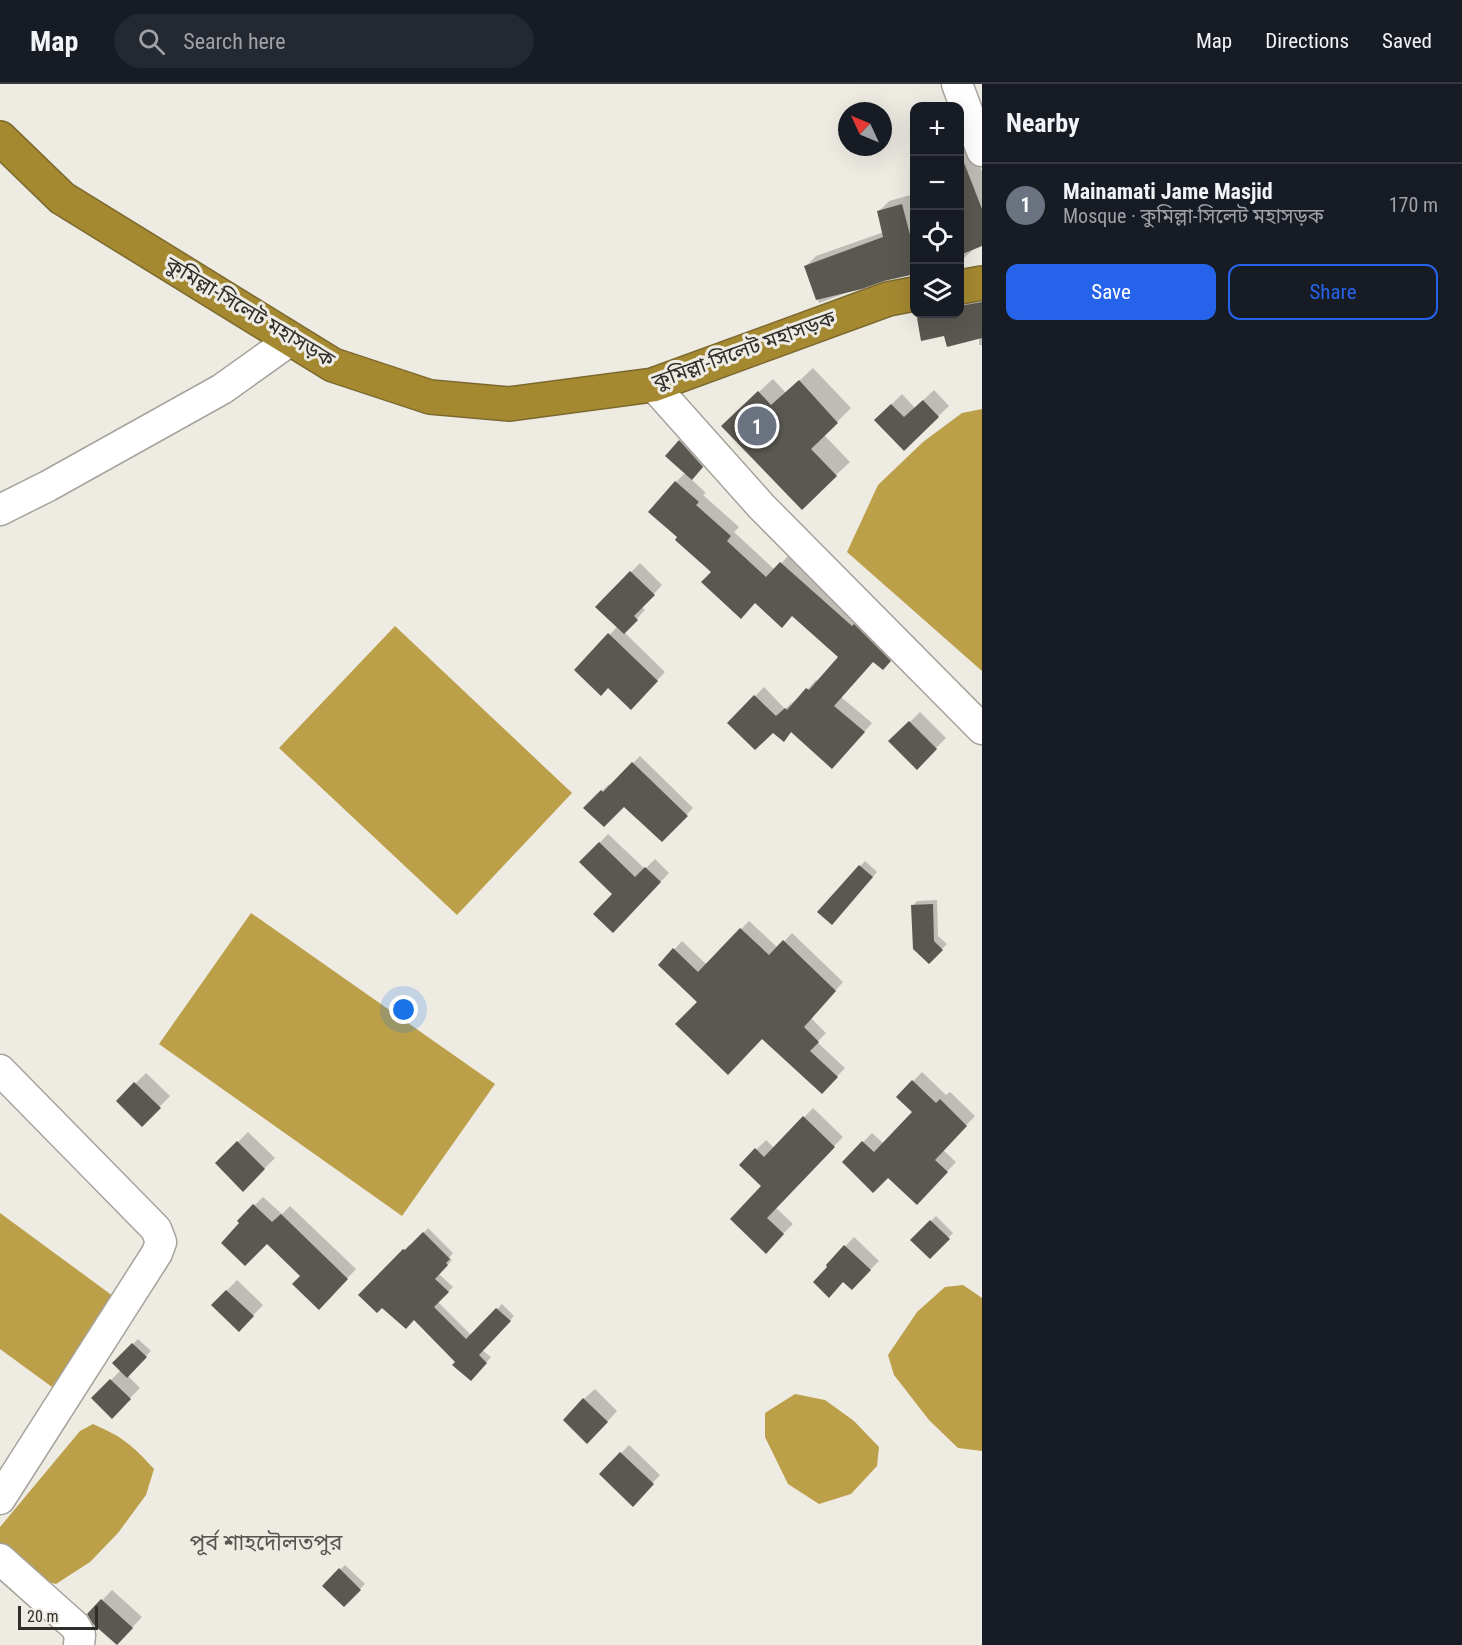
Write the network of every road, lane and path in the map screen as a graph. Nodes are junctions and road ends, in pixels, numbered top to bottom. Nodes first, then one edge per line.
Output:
1 (957, 84) edge
2 (0, 138) edge
3 (982, 151) edge
4 (982, 282) edge
5 (964, 286) edge
6 (910, 295) edge
7 (292, 339) junction
8 (653, 385) junction
9 (0, 510) edge
10 (982, 729) edge
11 (0, 1070) edge
12 (0, 1499) edge
13 (0, 1559) edge
14 (79, 1645) edge

1 - 3 street
2 - 7 highway, কুমিল্লা-সিলেট মহাসড়ক
4 - 5 highway
6 - 8 highway, কুমিল্লা-সিলেট মহাসড়ক
7 - 8 highway, কুমিল্লা-সিলেট মহাসড়ক
7 - 9 street
8 - 10 street
11 - 12 street
13 - 14 street

